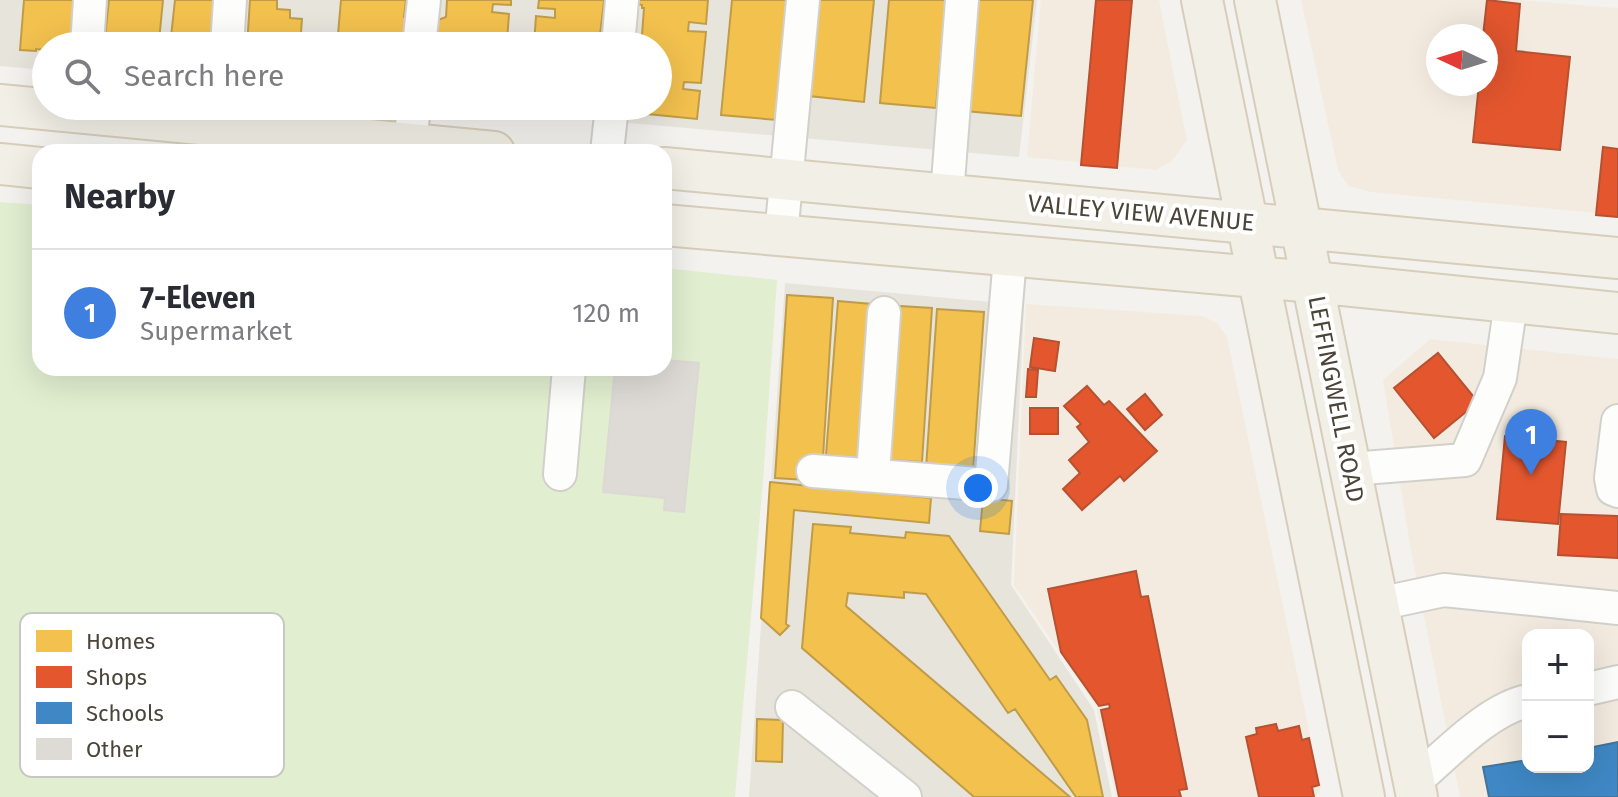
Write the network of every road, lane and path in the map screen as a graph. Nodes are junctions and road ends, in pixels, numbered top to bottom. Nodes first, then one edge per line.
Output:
1 (90, 0) edge
2 (230, 0) edge
3 (424, 0) edge
4 (622, 0) edge
5 (803, 0) edge
6 (962, 0) edge
7 (1202, 0) edge
8 (1255, 0) edge
9 (88, 32) edge
10 (228, 32) edge
11 (421, 32) edge
12 (619, 32) edge
13 (0, 105) edge
14 (32, 107) edge
15 (306, 120) edge
16 (610, 120) edge
17 (412, 125) edge
18 (470, 144) edge
19 (608, 144) edge
20 (0, 164) edge
21 (32, 167) edge
22 (672, 169) edge
23 (786, 180) junction
24 (947, 195) junction
25 (1248, 224) junction
26 (672, 226) edge
27 (1302, 228) junction
28 (781, 236) junction
29 (1010, 257) junction
30 (1618, 258) edge
31 (1259, 279) junction
32 (1313, 282) junction
33 (1511, 303) junction
34 (884, 313) dead end
35 (1618, 313) edge
36 (568, 376) edge
37 (1618, 421) edge
38 (1351, 469) junction
39 (813, 471) dead end
40 (560, 474) dead end
41 (873, 475) junction
42 (1618, 491) edge
43 (1378, 604) junction
44 (1618, 608) edge
45 (1618, 682) edge
46 (1594, 688) edge
47 (1522, 704) edge
48 (792, 707) dead end
49 (1416, 790) edge
50 (905, 797) edge
51 (1364, 797) edge

1 - 9 lane
2 - 10 lane
3 - 11 lane
4 - 12 lane
5 - 23 lane
6 - 24 lane
7 - 25 main road
8 - 27 main road, LEFFINGWELL ROAD
13 - 14 main road
15 - 17 main road
16 - 19 lane
17 - 18 main road
20 - 21 main road
22 - 23 main road, VALLEY VIEW AVENUE
23 - 24 main road, VALLEY VIEW AVENUE
23 - 28 lane
24 - 25 main road, VALLEY VIEW AVENUE
25 - 27 main road, VALLEY VIEW AVENUE
25 - 31 main road
26 - 28 main road
27 - 30 main road, VALLEY VIEW AVENUE
27 - 32 main road, LEFFINGWELL ROAD
28 - 29 main road
29 - 31 main road
29 - 41 lane
31 - 32 main road
31 - 51 main road
32 - 33 main road
32 - 38 main road, LEFFINGWELL ROAD
33 - 35 main road
33 - 38 lane
34 - 41 lane
36 - 40 lane
37 - 42 lane
38 - 43 main road, LEFFINGWELL ROAD
39 - 41 lane
43 - 44 lane
43 - 49 main road, LEFFINGWELL ROAD
45 - 46 lane
47 - 49 lane
48 - 50 lane

